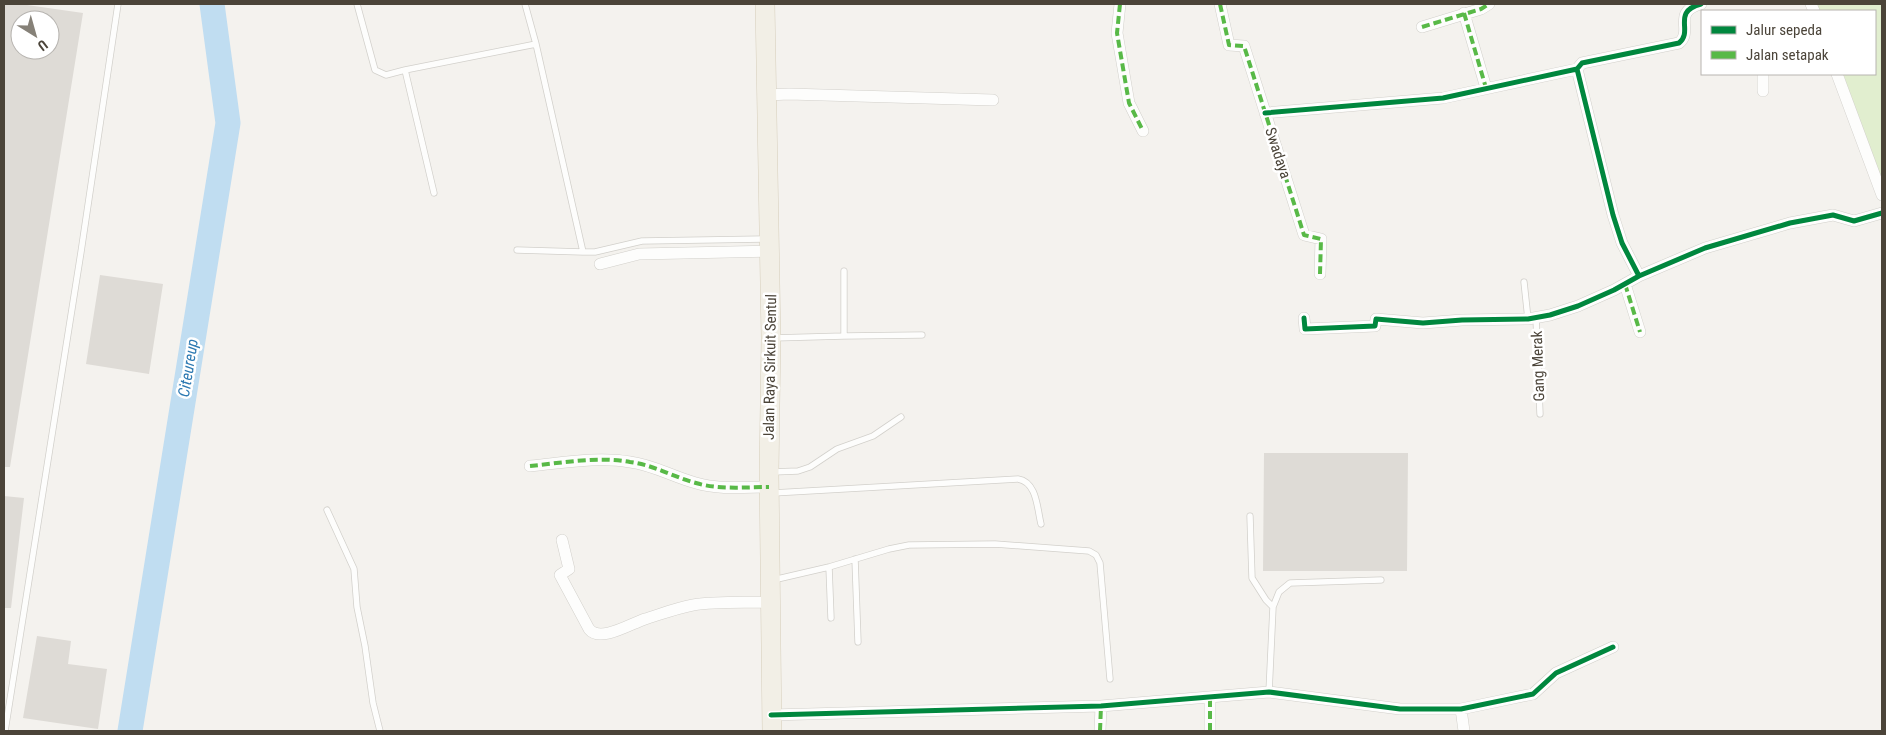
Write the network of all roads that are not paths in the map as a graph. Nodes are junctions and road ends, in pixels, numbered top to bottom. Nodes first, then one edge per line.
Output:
1 (118, 4) edge
2 (357, 4) edge
3 (525, 4) edge
4 (765, 4) edge
5 (1120, 4) edge
6 (1220, 4) edge
7 (1489, 4) edge
8 (1691, 5) edge
9 (1464, 13) junction
10 (1422, 27) dead end
11 (536, 44) junction
12 (404, 70) junction
13 (1577, 70) junction
14 (1763, 75) edge
15 (1837, 75) edge
16 (1486, 88) junction
17 (1763, 91) dead end
18 (767, 95) junction
19 (993, 100) dead end
20 (1265, 113) junction
21 (1143, 130) dead end
22 (434, 193) dead end
23 (1882, 195) edge
24 (1882, 213) edge
25 (771, 245) junction
26 (517, 250) dead end
27 (583, 252) junction
28 (600, 264) dead end
29 (844, 271) dead end
30 (1320, 274) dead end
31 (1639, 276) junction
32 (1524, 282) dead end
33 (1625, 284) junction
34 (1304, 318) dead end
35 (1532, 319) junction
36 (1640, 332) dead end
37 (922, 335) dead end
38 (844, 336) junction
39 (772, 338) junction
40 (1540, 414) dead end
41 (901, 417) dead end
42 (530, 466) dead end
43 (769, 484) junction
44 (328, 510) dead end
45 (1250, 516) dead end
46 (1041, 524) dead end
47 (562, 540) dead end
48 (855, 560) junction
49 (829, 567) junction
50 (770, 580) junction
51 (1381, 580) dead end
52 (770, 602) junction
53 (1273, 608) junction
54 (831, 618) dead end
55 (858, 642) dead end
56 (1613, 647) dead end
57 (1110, 679) dead end
58 (1269, 692) junction
59 (1210, 697) junction
60 (1101, 706) junction
61 (1462, 708) junction
62 (5, 723) edge
63 (771, 723) edge
64 (6, 731) edge
65 (380, 731) edge
66 (1100, 731) edge
67 (1210, 731) edge
68 (1464, 731) edge

1 - 62 lane
2 - 12 lane
3 - 11 lane
4 - 18 main road, Jalan Raya Sirkuit Sentul
5 - 21 street
6 - 20 street, Swadaya
7 - 9 street
8 - 13 street
9 - 10 street
9 - 16 street
11 - 12 lane
11 - 27 lane
12 - 22 lane
13 - 16 street
13 - 31 street
14 - 17 street
15 - 23 street
16 - 20 street
18 - 19 street
18 - 25 main road, Jalan Raya Sirkuit Sentul
20 - 30 street, Swadaya
24 - 31 street
25 - 27 lane
25 - 28 street
25 - 39 main road, Jalan Raya Sirkuit Sentul
26 - 27 lane
29 - 38 lane
31 - 33 street
32 - 35 lane, Gang Merak
33 - 35 street
33 - 36 street
34 - 35 street
35 - 40 lane, Gang Merak
37 - 38 lane
38 - 39 lane
39 - 43 main road, Jalan Raya Sirkuit Sentul
41 - 43 lane
42 - 43 street
43 - 46 lane
43 - 50 main road, Jalan Raya Sirkuit Sentul
44 - 65 lane
45 - 53 lane
47 - 52 street
48 - 49 lane
48 - 55 lane
48 - 57 lane
49 - 50 lane
49 - 54 lane
50 - 52 main road, Jalan Raya Sirkuit Sentul
51 - 53 lane
52 - 63 main road, Jalan Raya Sirkuit Sentul
53 - 58 lane
56 - 61 street
58 - 59 street
58 - 61 street
59 - 60 street
59 - 67 street
60 - 63 street
60 - 66 street
61 - 68 street
62 - 64 lane

